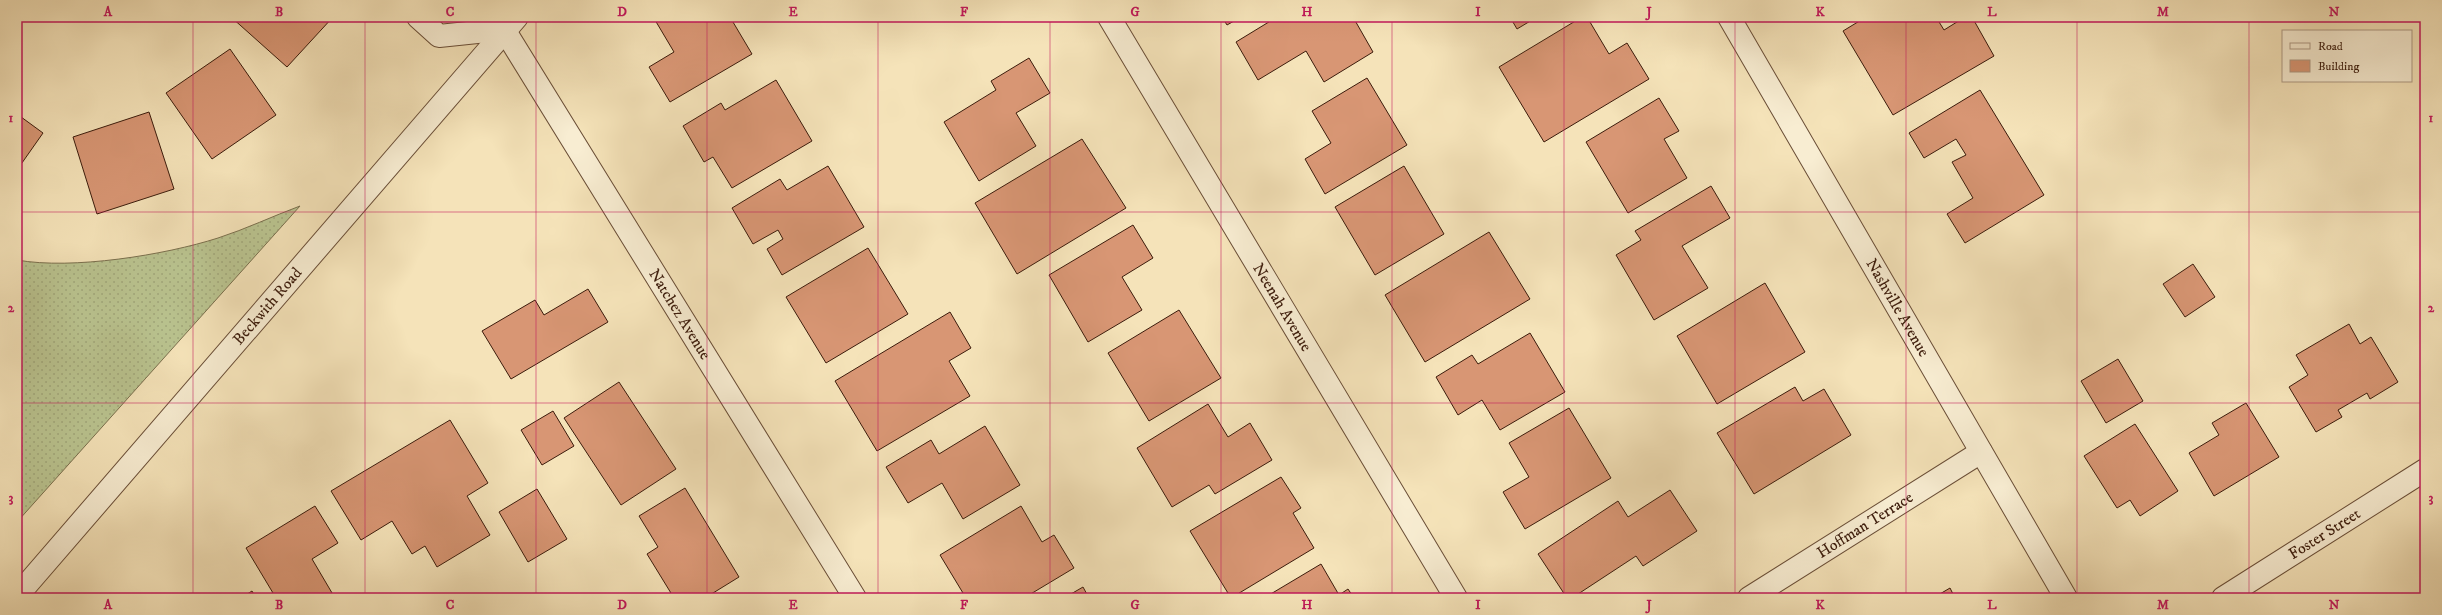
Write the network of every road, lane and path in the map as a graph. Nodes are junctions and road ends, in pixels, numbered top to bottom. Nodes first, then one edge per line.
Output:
1 (418, 17) edge
2 (1109, 17) edge
3 (1729, 17) edge
4 (506, 21) edge
5 (1981, 452) junction
6 (2425, 470) edge
7 (17, 596) edge
8 (855, 598) edge
9 (1456, 598) edge
10 (1749, 598) edge
11 (2066, 598) edge
12 (2223, 598) edge

1 - 4 street
2 - 9 street, Neenah Avenue
3 - 5 street, Nashville Avenue
4 - 7 street, Beckwith Road
4 - 8 street, Natchez Avenue
5 - 10 street, Hoffman Terrace
5 - 11 street, Nashville Avenue
6 - 12 street, Foster Street

